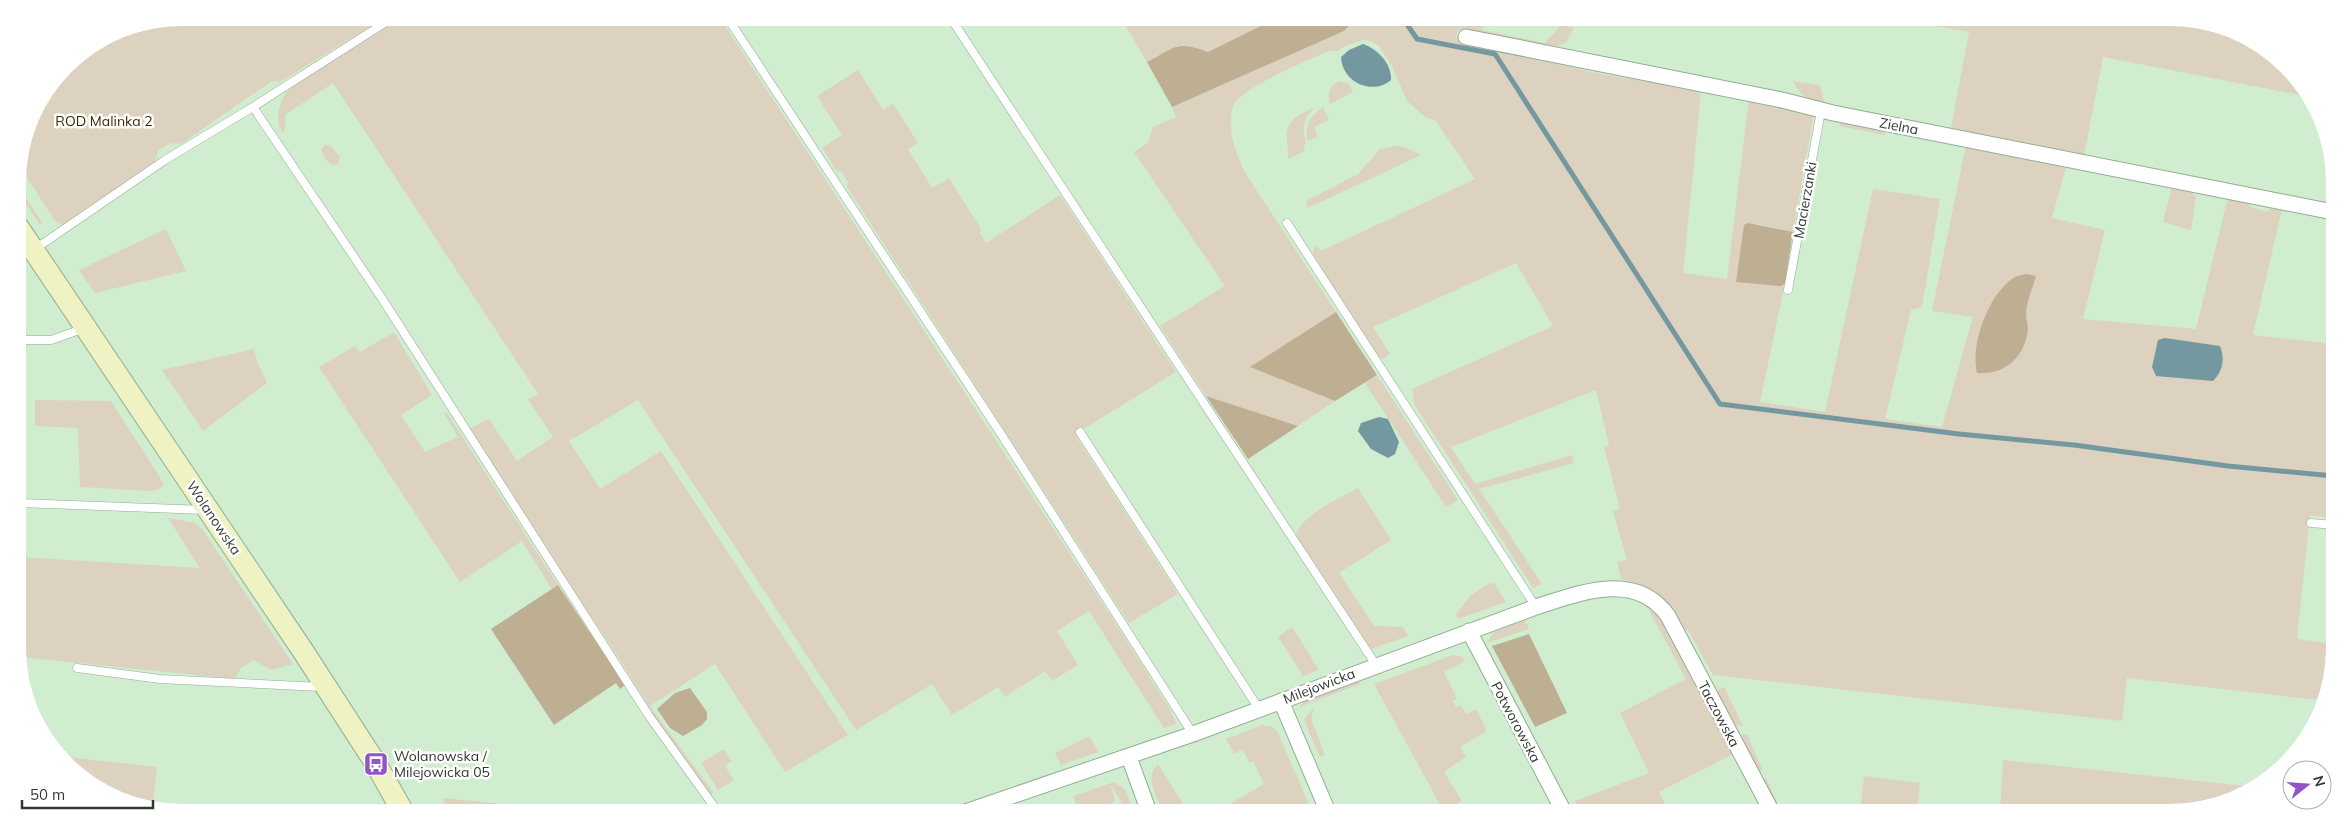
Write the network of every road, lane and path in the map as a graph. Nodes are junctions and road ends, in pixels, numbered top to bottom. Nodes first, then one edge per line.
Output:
1 (381, 26) edge
2 (732, 26) edge
3 (955, 26) edge
4 (1466, 36) dead end
5 (254, 107) junction
6 (1821, 111) junction
7 (2326, 211) edge
8 (1287, 223) dead end
9 (27, 241) edge
10 (33, 250) junction
11 (1788, 290) dead end
12 (86, 328) junction
13 (27, 340) edge
14 (1080, 432) dead end
15 (26, 502) edge
16 (210, 510) junction
17 (2311, 522) dead end
18 (2326, 524) edge
19 (1536, 607) junction
20 (1668, 616) joint
21 (1469, 631) junction
22 (1376, 665) junction
23 (76, 668) dead end
24 (326, 687) junction
25 (1281, 701) junction
26 (1259, 709) junction
27 (1193, 734) junction
28 (1129, 757) junction
29 (1324, 803) edge
30 (1559, 803) edge
31 (1767, 803) edge
32 (398, 804) edge
33 (712, 804) edge
34 (990, 804) edge
35 (1146, 804) edge

1 - 5 lane
2 - 27 lane
3 - 22 lane
4 - 6 street, Zielna
5 - 10 lane
5 - 33 lane
6 - 7 street, Zielna
6 - 11 lane, Macierzanki
8 - 19 lane
9 - 10 street, Wolanowska
10 - 12 street, Wolanowska
12 - 13 lane
12 - 16 street, Wolanowska
14 - 26 lane
15 - 16 lane
16 - 24 street, Wolanowska
17 - 18 lane
19 - 20 street, Milejowicka
19 - 21 street, Milejowicka
20 - 31 street, Taczowska
21 - 22 street, Milejowicka
21 - 30 street, Potworowska
22 - 25 street, Milejowicka
23 - 24 lane
24 - 32 street, Wolanowska
25 - 26 street, Milejowicka
25 - 29 street
26 - 27 street, Milejowicka
27 - 28 street, Milejowicka
28 - 34 street, Milejowicka
28 - 35 street

